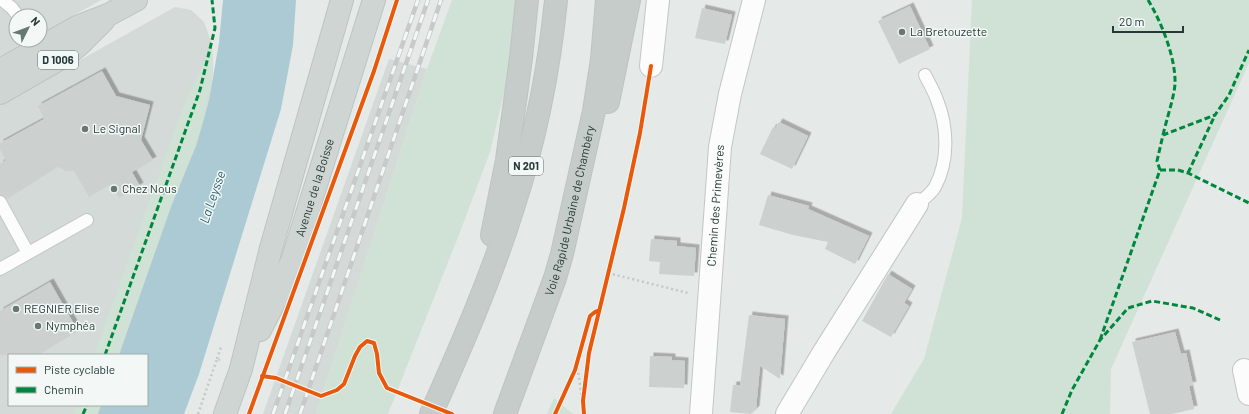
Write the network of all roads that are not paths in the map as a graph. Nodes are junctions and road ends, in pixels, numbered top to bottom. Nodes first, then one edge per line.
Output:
1 (2, 0) edge
2 (136, 0) edge
3 (342, 0) edge
4 (374, 0) edge
5 (527, 0) edge
6 (556, 0) edge
7 (607, 0) edge
8 (630, 0) edge
9 (658, 0) edge
10 (754, 0) edge
11 (12, 8) edge
12 (108, 15) junction
13 (48, 39) edge
14 (30, 48) edge
15 (38, 48) edge
16 (651, 66) dead end
17 (0, 70) edge
18 (925, 75) dead end
19 (0, 84) edge
20 (0, 93) edge
21 (0, 202) edge
22 (917, 204) joint
23 (88, 220) dead end
24 (28, 253) junction
25 (562, 254) junction
26 (0, 269) edge
27 (470, 325) junction
28 (241, 369) junction
29 (1244, 370) dead end
30 (1249, 394) edge
31 (225, 414) edge
32 (431, 414) edge
33 (505, 414) edge
34 (701, 414) edge
35 (787, 414) edge

1 - 11 lane
2 - 12 main road, D 1006
3 - 28 main road, Avenue de la Boisse
4 - 28 main road, Avenue de la Boisse
5 - 27 highway
6 - 27 highway, N 201
7 - 25 highway, Voie Rapide Urbaine de Chambéry
8 - 25 highway
9 - 16 street
10 - 34 street, Chemin des Primevères
12 - 13 main road, D 1006
12 - 20 main road, D 1006
14 - 17 main road, D 1006
15 - 19 lane
18 - 22 lane
21 - 24 lane
22 - 35 street
23 - 24 lane
24 - 26 lane
25 - 33 highway, Voie Rapide Urbaine de Chambéry
27 - 32 highway, N 201
28 - 31 main road, Avenue de la Boisse
29 - 30 street

